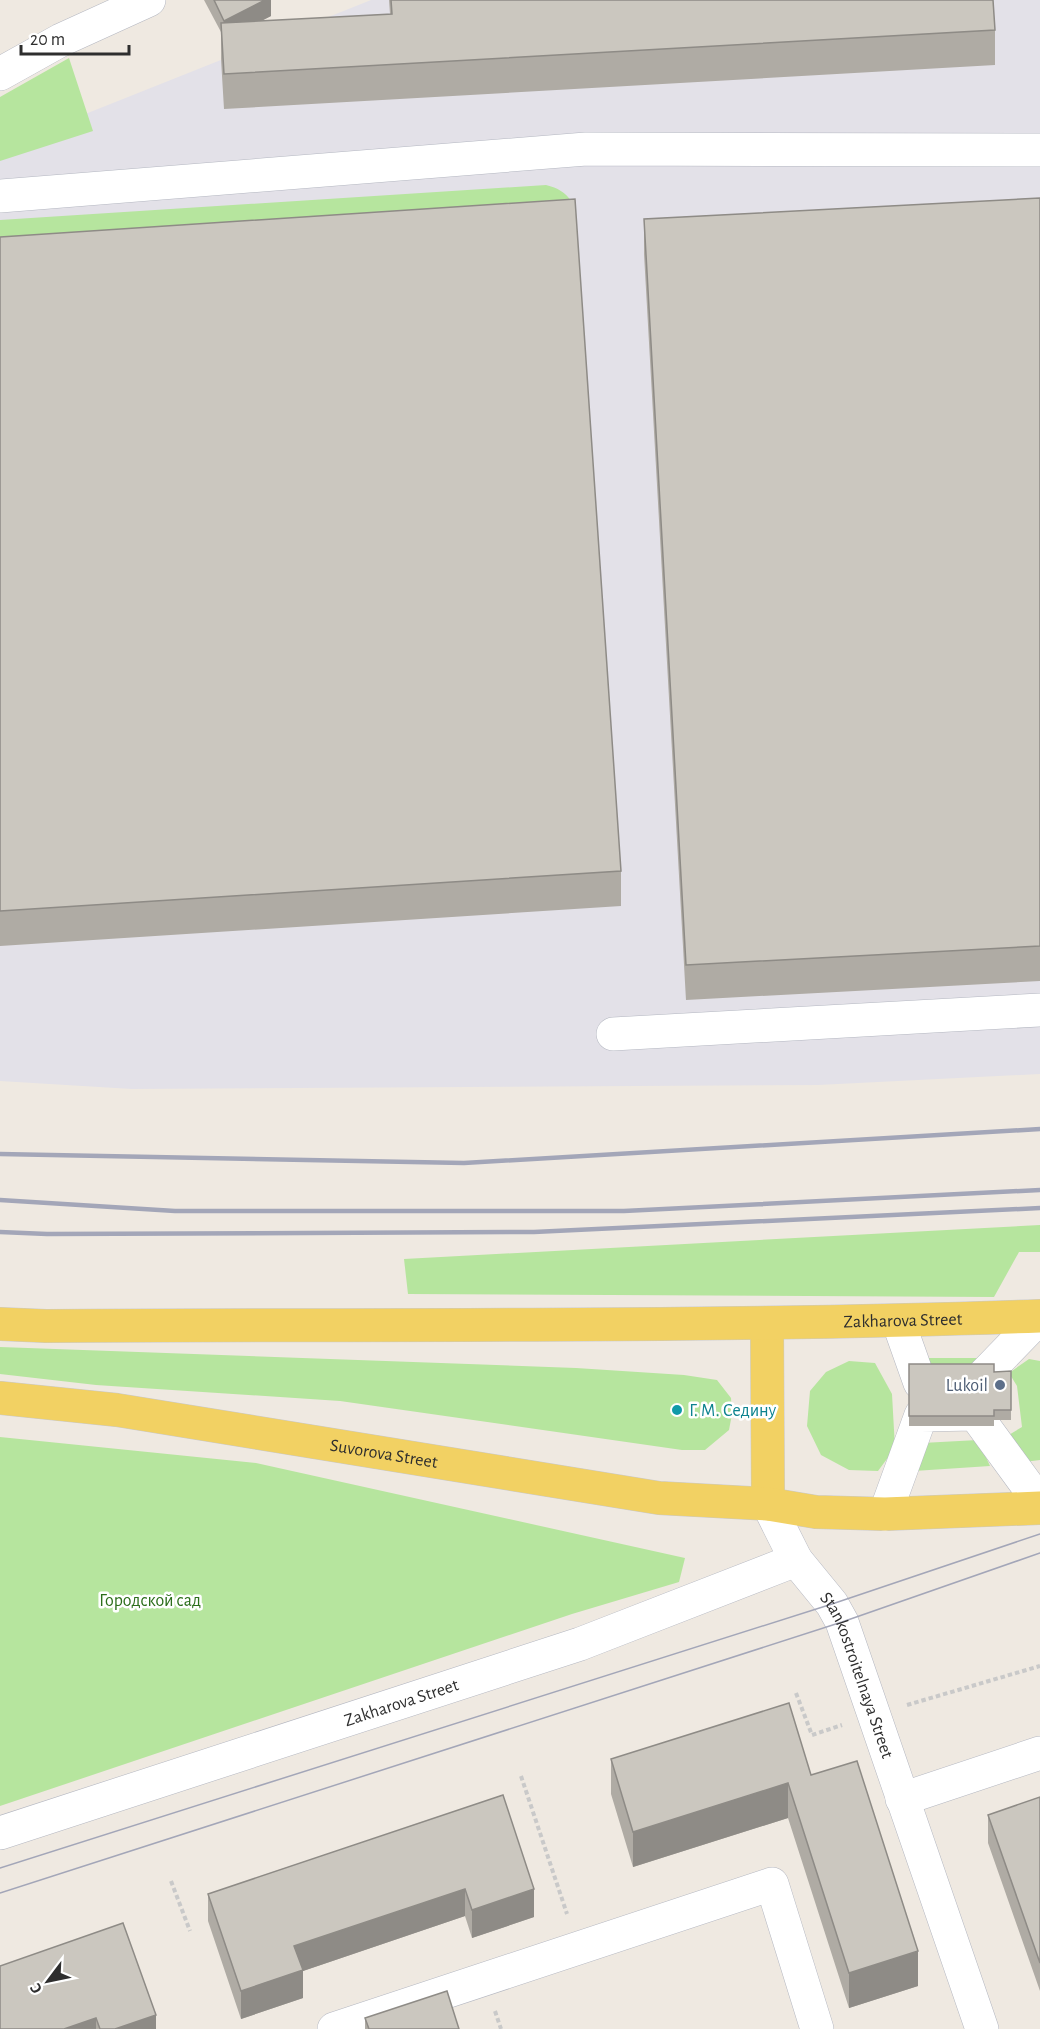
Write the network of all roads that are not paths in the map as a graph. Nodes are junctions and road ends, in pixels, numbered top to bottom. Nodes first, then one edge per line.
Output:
1 (149, 0) edge
2 (0, 74) edge
3 (1040, 150) edge
4 (0, 196) edge
5 (1040, 1010) edge
6 (613, 1034) dead end
7 (1040, 1316) edge
8 (898, 1321) junction
9 (767, 1323) junction
10 (0, 1324) edge
11 (0, 1398) edge
12 (1040, 1503) edge
13 (768, 1504) junction
14 (1040, 1508) edge
15 (885, 1514) junction
16 (796, 1560) junction
17 (1040, 1752) edge
18 (902, 1799) junction
19 (0, 1833) edge
20 (334, 2029) edge
21 (817, 2029) edge
22 (982, 2029) edge

1 - 2 street
3 - 4 street
5 - 6 street
7 - 8 main road, Zakharova Street
7 - 8 street
8 - 9 main road, Zakharova Street
9 - 10 main road
9 - 13 main road, Stankostroitelnaya Street
11 - 13 main road, Suvorova Street
12 - 15 street
13 - 15 main road
13 - 16 street, Stankostroitelnaya Street
14 - 15 main road
16 - 18 street, Stankostroitelnaya Street
16 - 19 street, Zakharova Street
17 - 18 street
18 - 22 street, Stankostroitelnaya Street
20 - 21 street

